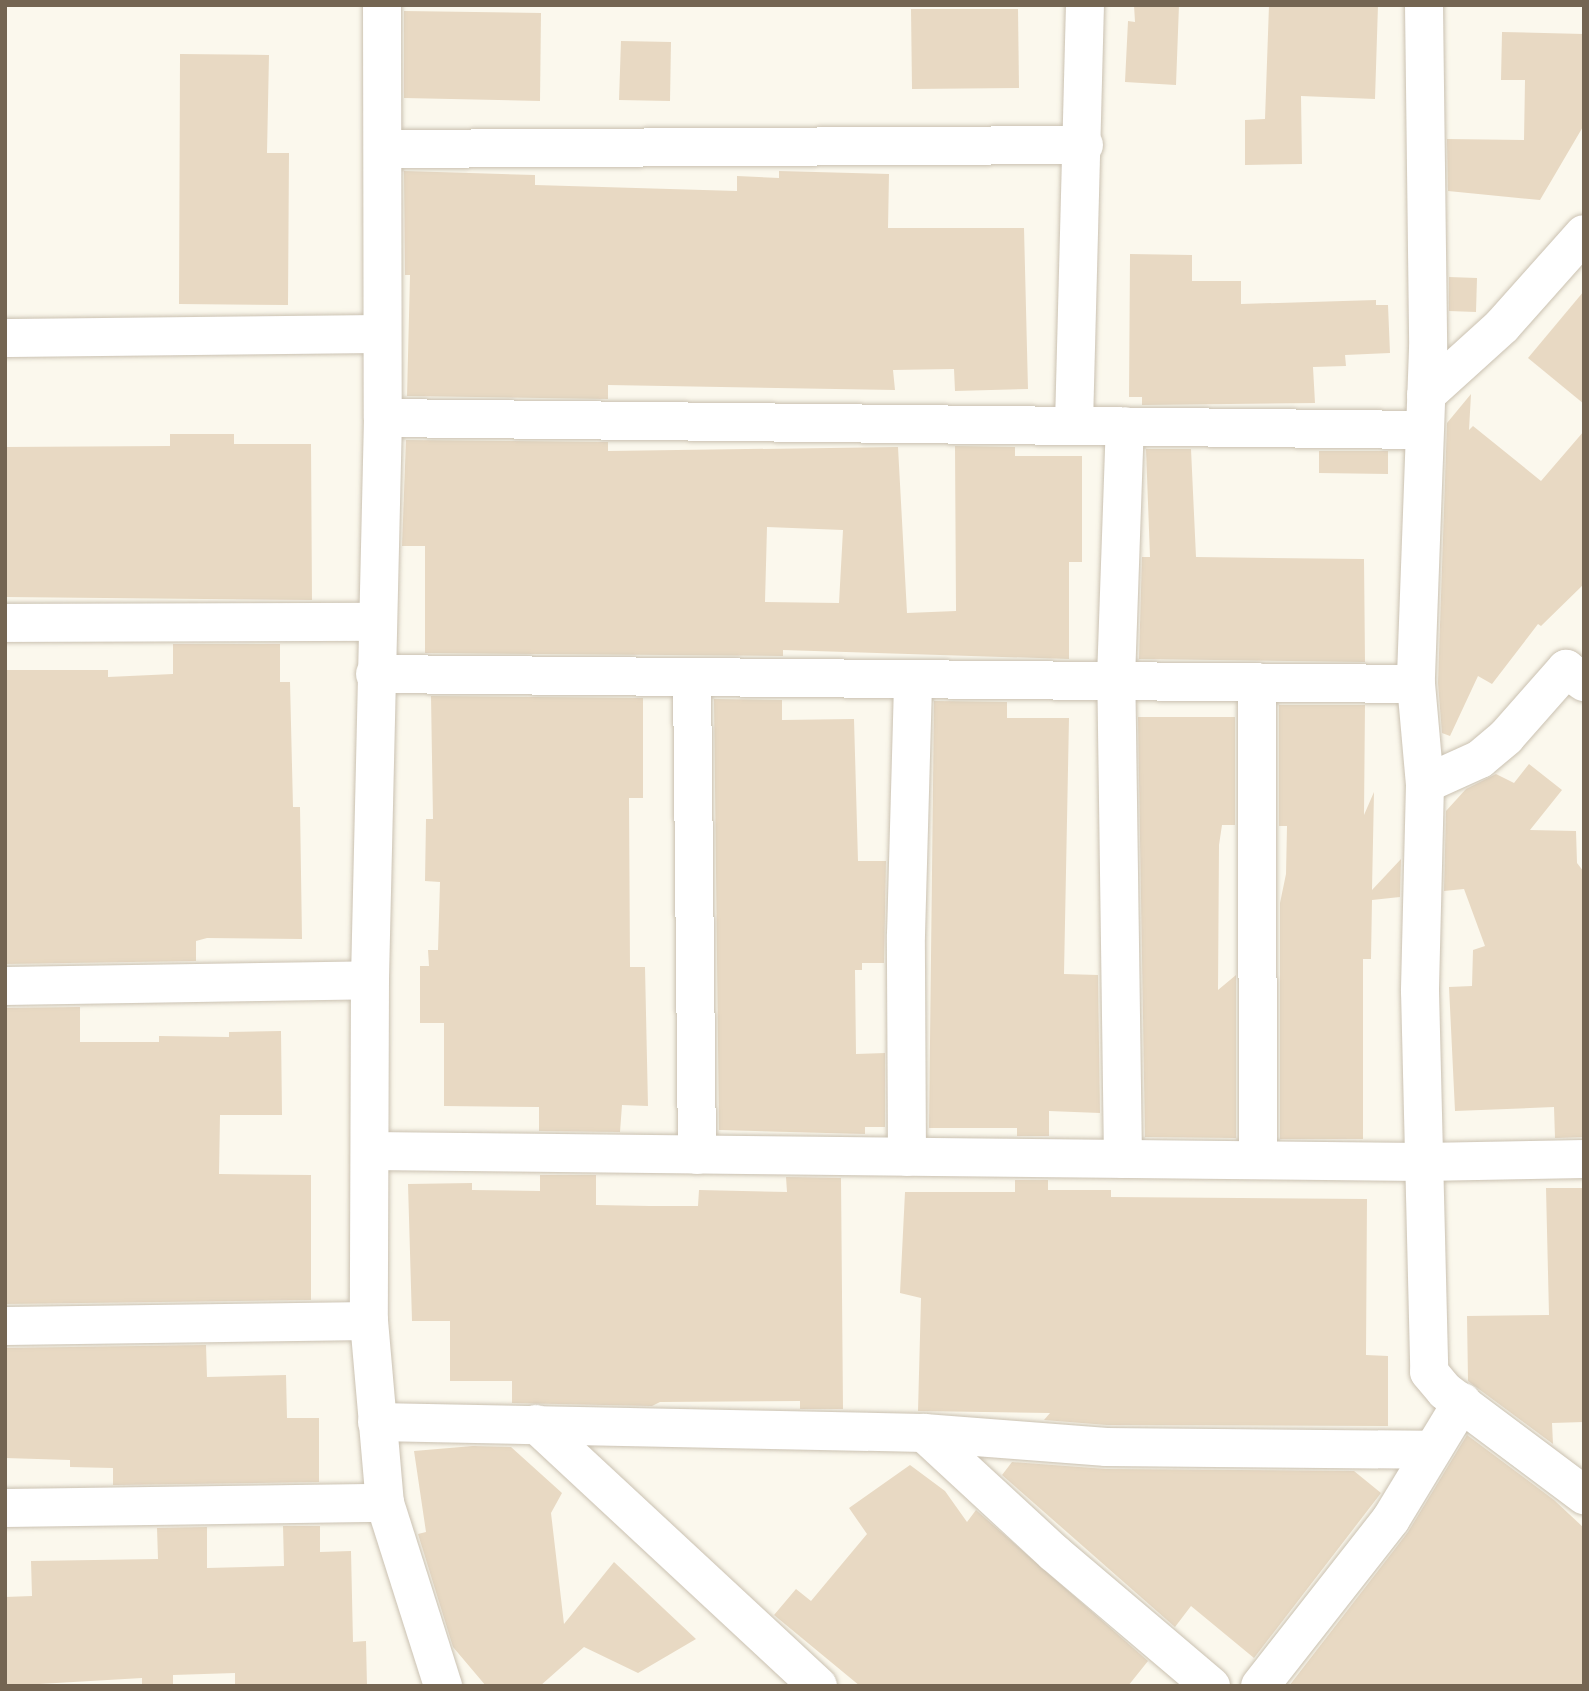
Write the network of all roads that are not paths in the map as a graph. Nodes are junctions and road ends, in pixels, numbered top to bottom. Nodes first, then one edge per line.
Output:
1 (382, 5) edge
2 (1085, 5) edge
3 (1424, 5) edge
4 (1084, 145) junction
5 (385, 149) junction
6 (1584, 233) edge
7 (382, 334) junction
8 (5, 338) edge
9 (1425, 413) junction
10 (383, 418) junction
11 (1074, 424) junction
12 (1125, 426) junction
13 (375, 622) junction
14 (5, 623) edge
15 (1578, 667) edge
16 (375, 674) junction
17 (692, 677) junction
18 (912, 679) junction
19 (1116, 680) junction
20 (1257, 682) junction
21 (1416, 684) junction
22 (1425, 784) junction
23 (370, 980) junction
24 (5, 986) edge
25 (371, 1151) junction
26 (697, 1155) junction
27 (907, 1157) junction
28 (1258, 1158) junction
29 (1123, 1159) junction
30 (1584, 1159) edge
31 (1424, 1162) junction
32 (369, 1321) junction
33 (5, 1326) edge
34 (1462, 1402) junction
35 (377, 1422) junction
36 (536, 1424) junction
37 (924, 1433) junction
38 (1429, 1451) junction
39 (1584, 1495) edge
40 (384, 1503) junction
41 (5, 1508) edge
42 (443, 1686) edge
43 (818, 1686) edge
44 (1211, 1686) edge
45 (1260, 1686) edge

1 - 5 street
2 - 4 street
3 - 9 street
4 - 5 street
4 - 11 street
5 - 7 street
6 - 9 street
7 - 8 street
7 - 10 street
9 - 12 street
9 - 21 street
10 - 11 street
10 - 13 street
11 - 12 street
12 - 19 street
13 - 14 street
13 - 16 street
15 - 22 street
16 - 17 street
16 - 23 street
17 - 18 street
17 - 26 street
18 - 19 street
18 - 27 street
19 - 20 street
19 - 29 street
20 - 21 street
20 - 28 street
21 - 22 street
22 - 31 street
23 - 24 street
23 - 25 street
25 - 26 street
25 - 32 street
26 - 27 street
27 - 29 street
28 - 29 street
28 - 31 street
30 - 31 street
31 - 34 street
32 - 33 street
32 - 35 street
34 - 38 street
34 - 39 street
35 - 36 street
35 - 40 street
36 - 37 street
36 - 43 street
37 - 38 street
37 - 44 street
38 - 45 street
40 - 41 street
40 - 42 street

